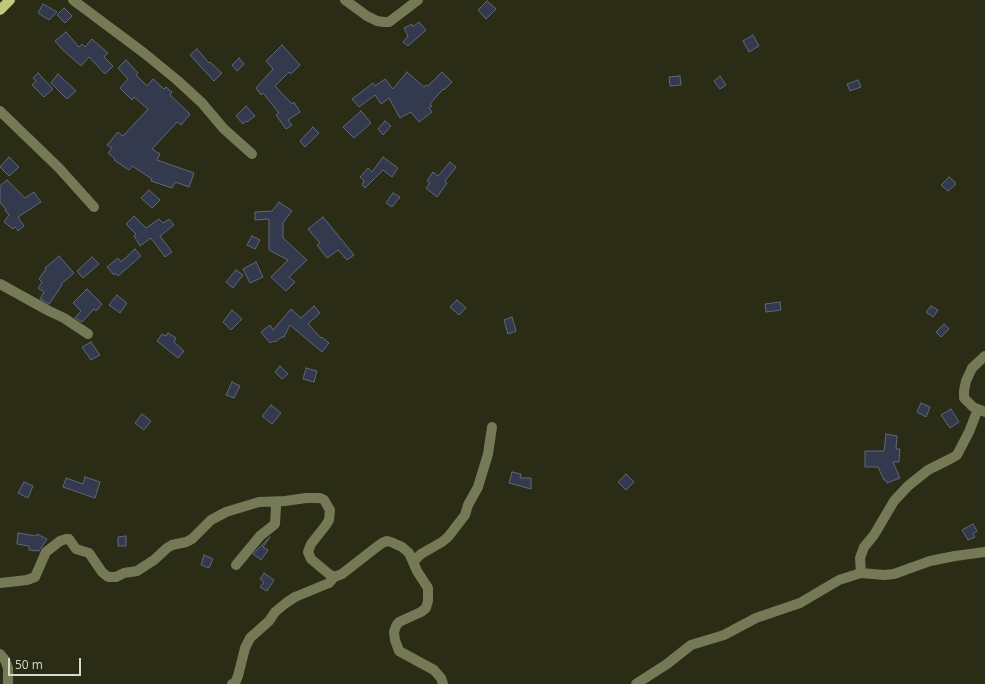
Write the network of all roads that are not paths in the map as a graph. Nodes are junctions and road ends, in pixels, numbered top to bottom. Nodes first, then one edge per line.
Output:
1 (10, 0) edge
2 (73, 0) edge
3 (345, 0) edge
4 (418, 0) edge
5 (0, 10) edge
6 (0, 111) edge
7 (252, 154) dead end
8 (94, 207) dead end
9 (0, 284) edge
10 (88, 334) dead end
11 (985, 356) edge
12 (982, 411) edge
13 (492, 427) dead end
14 (273, 502) junction
15 (985, 552) edge
16 (413, 562) junction
17 (236, 565) dead end
18 (860, 573) junction
19 (334, 577) junction
20 (0, 583) edge
21 (0, 654) edge
22 (8, 684) edge
23 (232, 684) edge
24 (443, 684) edge
25 (636, 684) edge

1 - 5 main road
2 - 7 street
3 - 4 street
6 - 8 street
9 - 10 street
11 - 12 street
12 - 18 street
13 - 16 street
14 - 17 street
14 - 19 street
14 - 20 street
15 - 18 street
16 - 19 street
16 - 24 street
18 - 25 street
19 - 23 street
21 - 22 street

